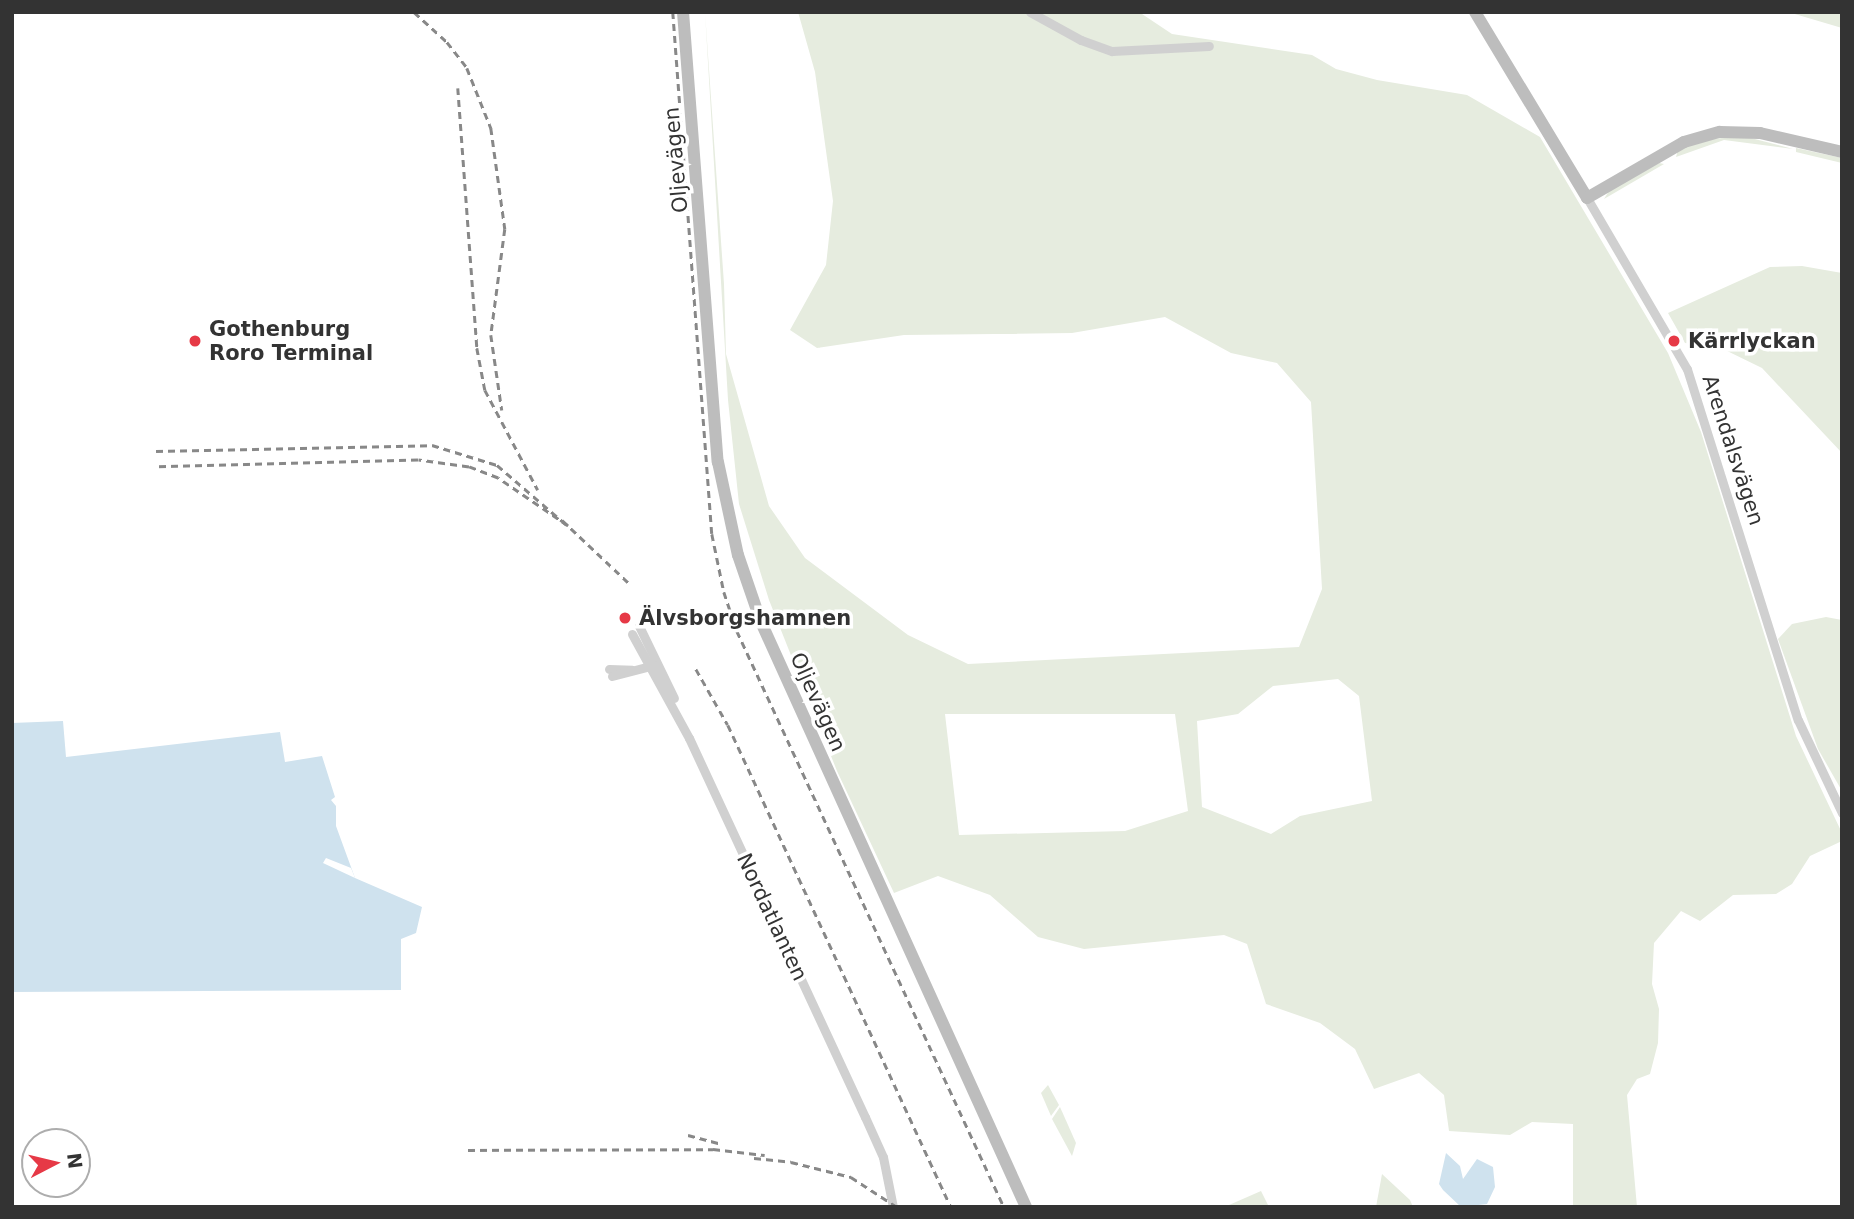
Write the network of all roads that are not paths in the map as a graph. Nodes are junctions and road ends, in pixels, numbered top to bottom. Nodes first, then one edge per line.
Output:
1 (683, 12) edge
2 (1030, 12) edge
3 (1475, 12) edge
4 (1209, 46) dead end
5 (1842, 152) edge
6 (1587, 198) junction
7 (639, 626) dead end
8 (632, 634) dead end
9 (654, 665) junction
10 (610, 672) dead end
11 (1842, 813) edge
12 (893, 1207) edge
13 (1026, 1207) edge

1 - 13 street, Oljevägen
2 - 4 street
3 - 6 street, Arendalsvägen
5 - 6 street
6 - 11 street, Arendalsvägen
7 - 9 street
8 - 9 street, Nordatlanten
9 - 10 street
9 - 12 street, Nordatlanten

